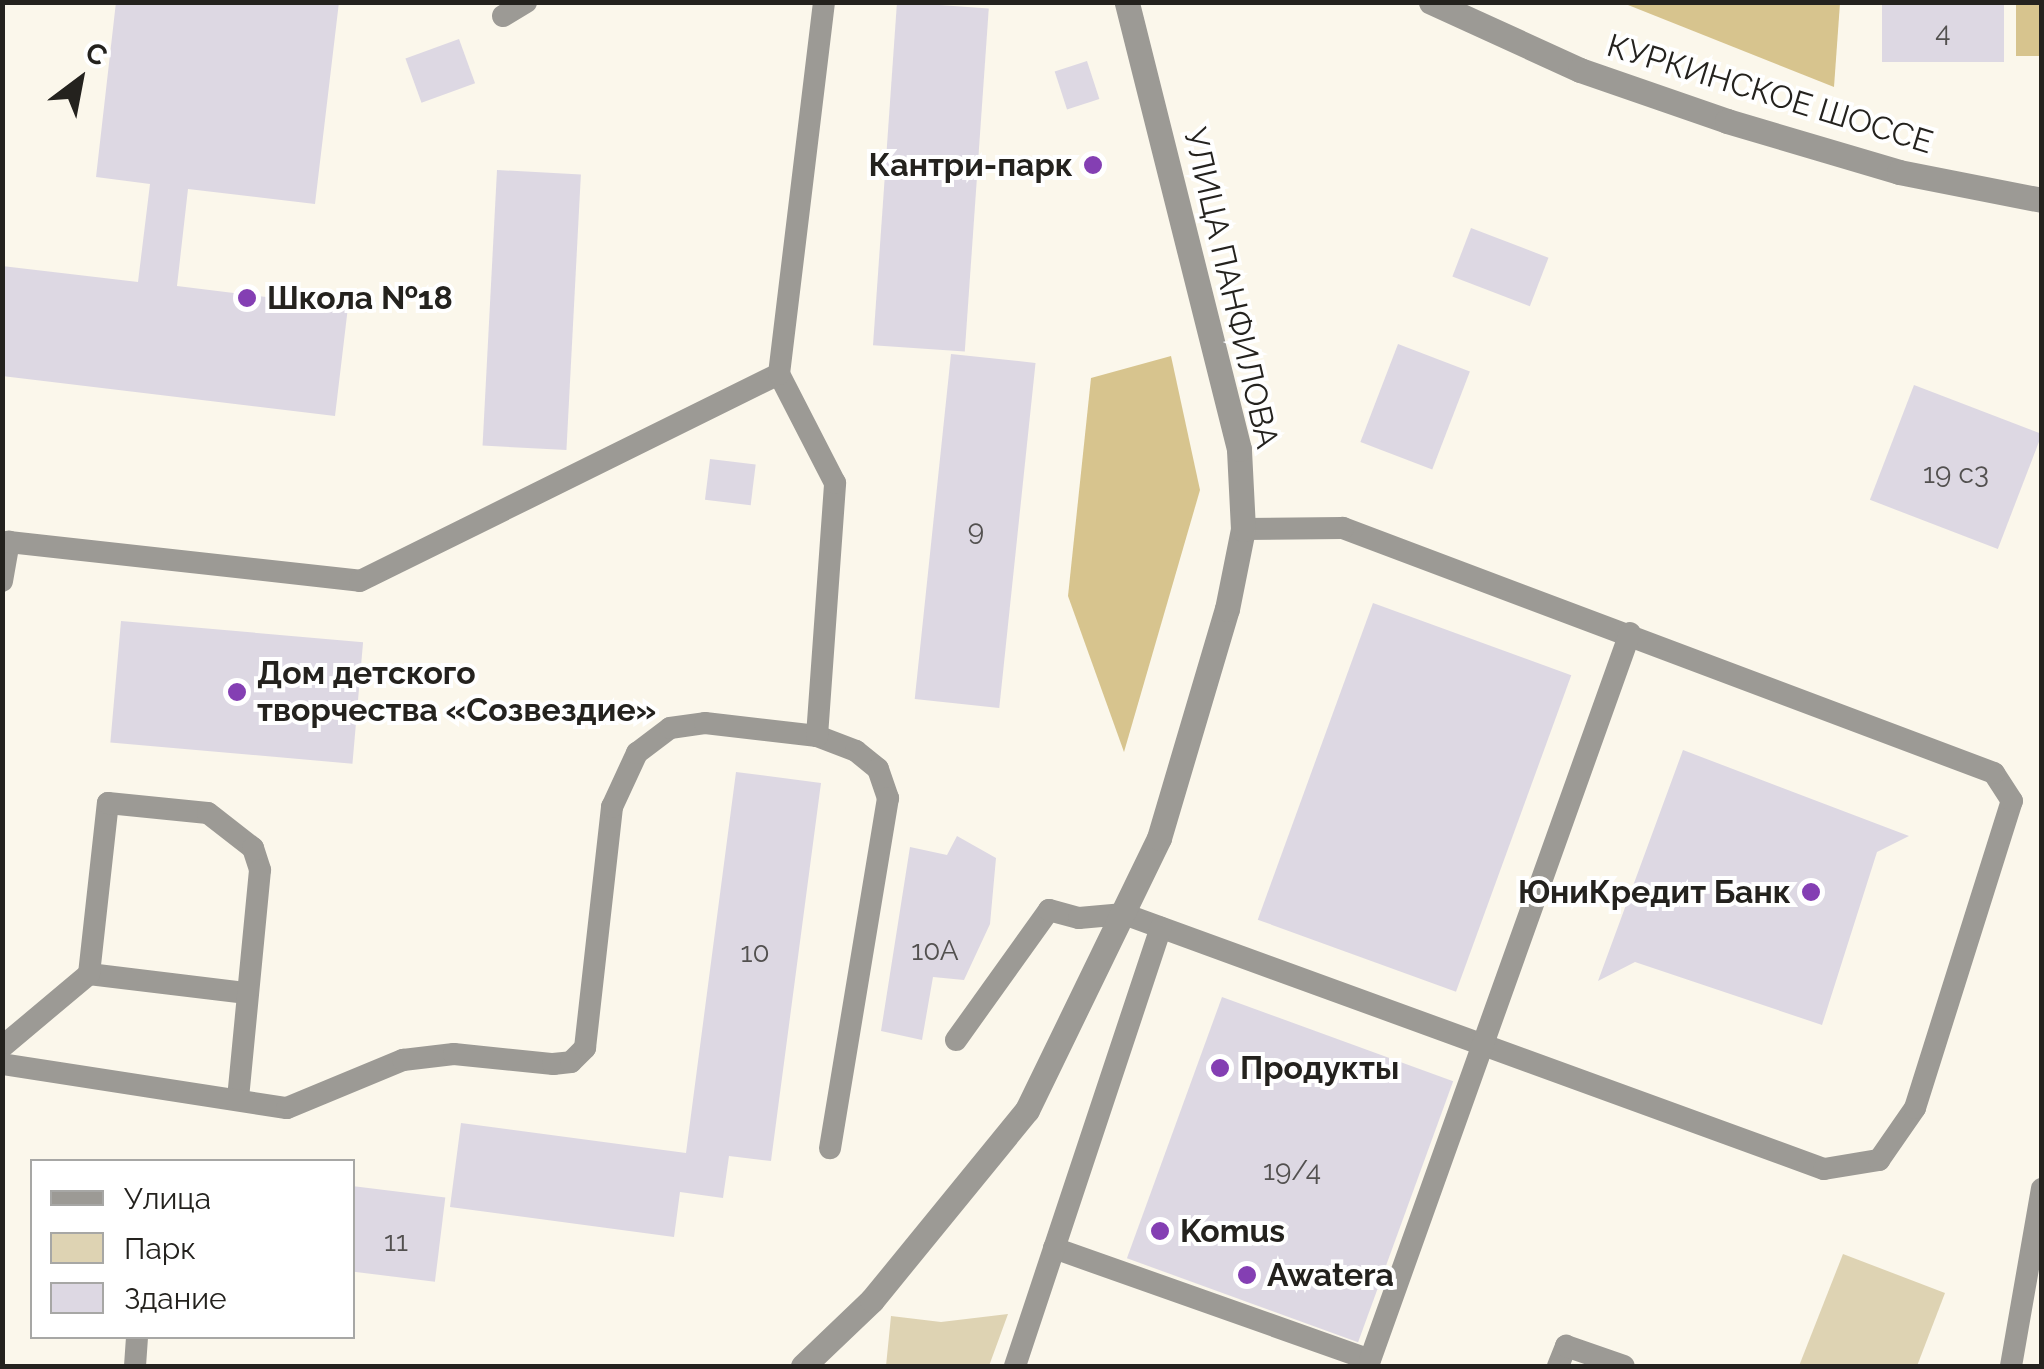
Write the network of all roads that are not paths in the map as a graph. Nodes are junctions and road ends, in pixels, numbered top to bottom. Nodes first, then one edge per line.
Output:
1 (526, 2) edge
2 (824, 2) edge
3 (1127, 2) edge
4 (1431, 2) edge
5 (503, 16) dead end
6 (2042, 200) edge
7 (780, 374) junction
8 (1243, 528) junction
9 (2, 580) edge
10 (1630, 633) junction
11 (816, 736) junction
12 (1124, 914) junction
13 (1161, 928) junction
14 (89, 974) junction
15 (247, 993) junction
16 (956, 1040) dead end
17 (1484, 1045) junction
18 (2, 1047) edge
19 (2, 1064) edge
20 (238, 1100) junction
21 (830, 1148) dead end
22 (2042, 1188) edge
23 (1054, 1248) junction
24 (136, 1339) edge
25 (814, 1364) edge
26 (135, 1366) edge
27 (1014, 1366) edge
28 (1558, 1366) edge
29 (1624, 1366) edge
30 (2012, 1366) edge

1 - 5 lane
2 - 7 lane
3 - 8 street, УЛИЦА ПАНФИЛОВА
4 - 6 street, КУРКИНСКОЕ ШОССЕ
7 - 9 lane
7 - 11 lane
8 - 10 lane
8 - 12 street, УЛИЦА ПАНФИЛОВА
10 - 17 lane
10 - 17 lane
11 - 20 lane
11 - 21 lane
12 - 13 lane
12 - 16 lane
12 - 25 street, УЛИЦА ПАНФИЛОВА
13 - 17 lane
13 - 23 lane
14 - 15 lane
14 - 15 lane
14 - 18 lane
15 - 20 lane
17 - 23 lane
19 - 20 lane
22 - 30 lane
23 - 27 lane
24 - 26 lane
28 - 29 lane

